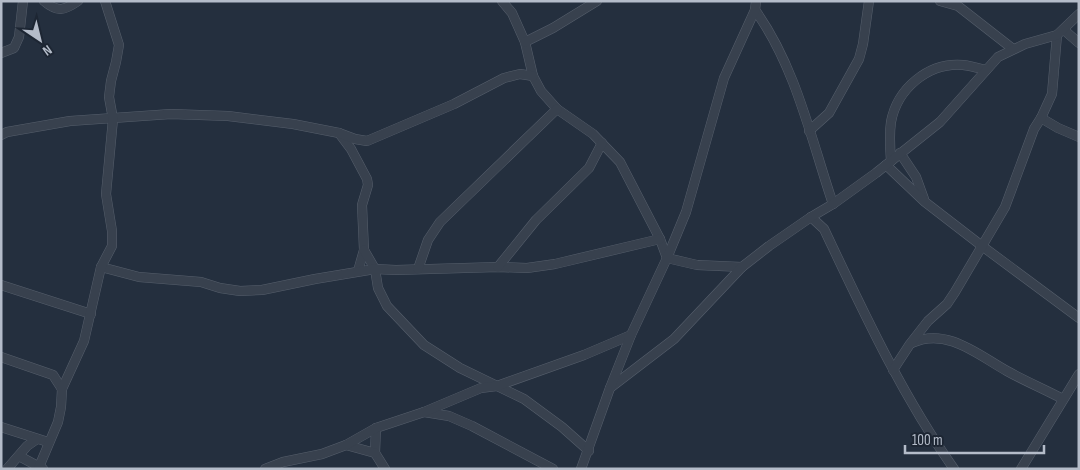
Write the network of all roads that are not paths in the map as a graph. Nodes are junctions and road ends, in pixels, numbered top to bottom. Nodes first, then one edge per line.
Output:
1 (23, 1) edge
2 (44, 1) edge
3 (78, 1) edge
4 (105, 1) edge
5 (502, 1) edge
6 (597, 1) edge
7 (868, 1) edge
8 (940, 1) edge
9 (755, 6) edge
10 (1079, 14) edge
11 (1060, 32) junction
12 (526, 42) junction
13 (1079, 43) edge
14 (1013, 49) junction
15 (1, 53) edge
16 (986, 70) junction
17 (533, 76) junction
18 (558, 109) junction
19 (1041, 118) junction
20 (113, 119) junction
21 (809, 131) junction
22 (339, 133) junction
23 (1, 135) edge
24 (1079, 137) edge
25 (602, 143) junction
26 (900, 153) junction
27 (888, 163) junction
28 (925, 202) junction
29 (833, 204) junction
30 (811, 217) junction
31 (660, 239) junction
32 (982, 246) junction
33 (364, 250) junction
34 (667, 258) junction
35 (498, 266) junction
36 (101, 267) junction
37 (742, 267) junction
38 (375, 269) junction
39 (418, 269) junction
40 (358, 270) junction
41 (1, 285) edge
42 (91, 314) junction
43 (1079, 318) edge
44 (631, 335) junction
45 (910, 344) junction
46 (1, 356) edge
47 (72, 369) junction
48 (893, 370) junction
49 (1079, 374) edge
50 (53, 375) junction
51 (497, 386) junction
52 (610, 388) junction
53 (62, 389) junction
54 (1063, 399) junction
55 (424, 412) junction
56 (1, 427) edge
57 (376, 428) junction
58 (37, 439) junction
59 (48, 442) junction
60 (346, 445) junction
61 (588, 451) junction
62 (376, 453) junction
63 (19, 456) junction
64 (41, 468) edge
65 (7, 469) edge
66 (266, 469) edge
67 (385, 469) edge
68 (553, 469) edge
69 (582, 469) edge
70 (954, 469) edge
71 (1021, 469) edge

1 - 15 street
2 - 3 street
4 - 20 street
5 - 12 street
6 - 12 street
7 - 21 street
8 - 14 street
9 - 21 street
9 - 34 street
10 - 11 street
11 - 13 street
11 - 14 street
11 - 19 street
12 - 17 street
14 - 16 street
16 - 26 street
16 - 27 street
17 - 18 street
17 - 22 street
18 - 25 street
18 - 39 street
19 - 24 street
19 - 32 street
20 - 22 street
20 - 23 street
20 - 36 street
21 - 29 street
22 - 33 street
25 - 31 street
25 - 35 street
26 - 27 street
26 - 28 street
27 - 28 street
27 - 29 street
28 - 32 street
29 - 30 street
30 - 37 street
30 - 48 street
31 - 34 street
31 - 35 street
32 - 43 street
32 - 45 street
33 - 38 street
33 - 40 street
34 - 37 street
34 - 44 street
35 - 39 street
36 - 40 street
36 - 42 street
37 - 52 street
38 - 39 street
38 - 40 street
38 - 51 street
41 - 42 street
42 - 47 street
44 - 51 street
44 - 52 street
45 - 48 street
45 - 54 street
46 - 50 street
47 - 50 street
47 - 53 street
48 - 70 street
49 - 54 street
50 - 53 street
51 - 55 street
51 - 61 street
52 - 61 street
53 - 59 street
54 - 71 street
55 - 57 street
55 - 68 street
56 - 58 street
57 - 60 street
57 - 62 street
58 - 59 street
58 - 63 street
59 - 64 street
60 - 62 street
60 - 66 street
61 - 69 street
62 - 67 street
63 - 64 street
63 - 65 street

